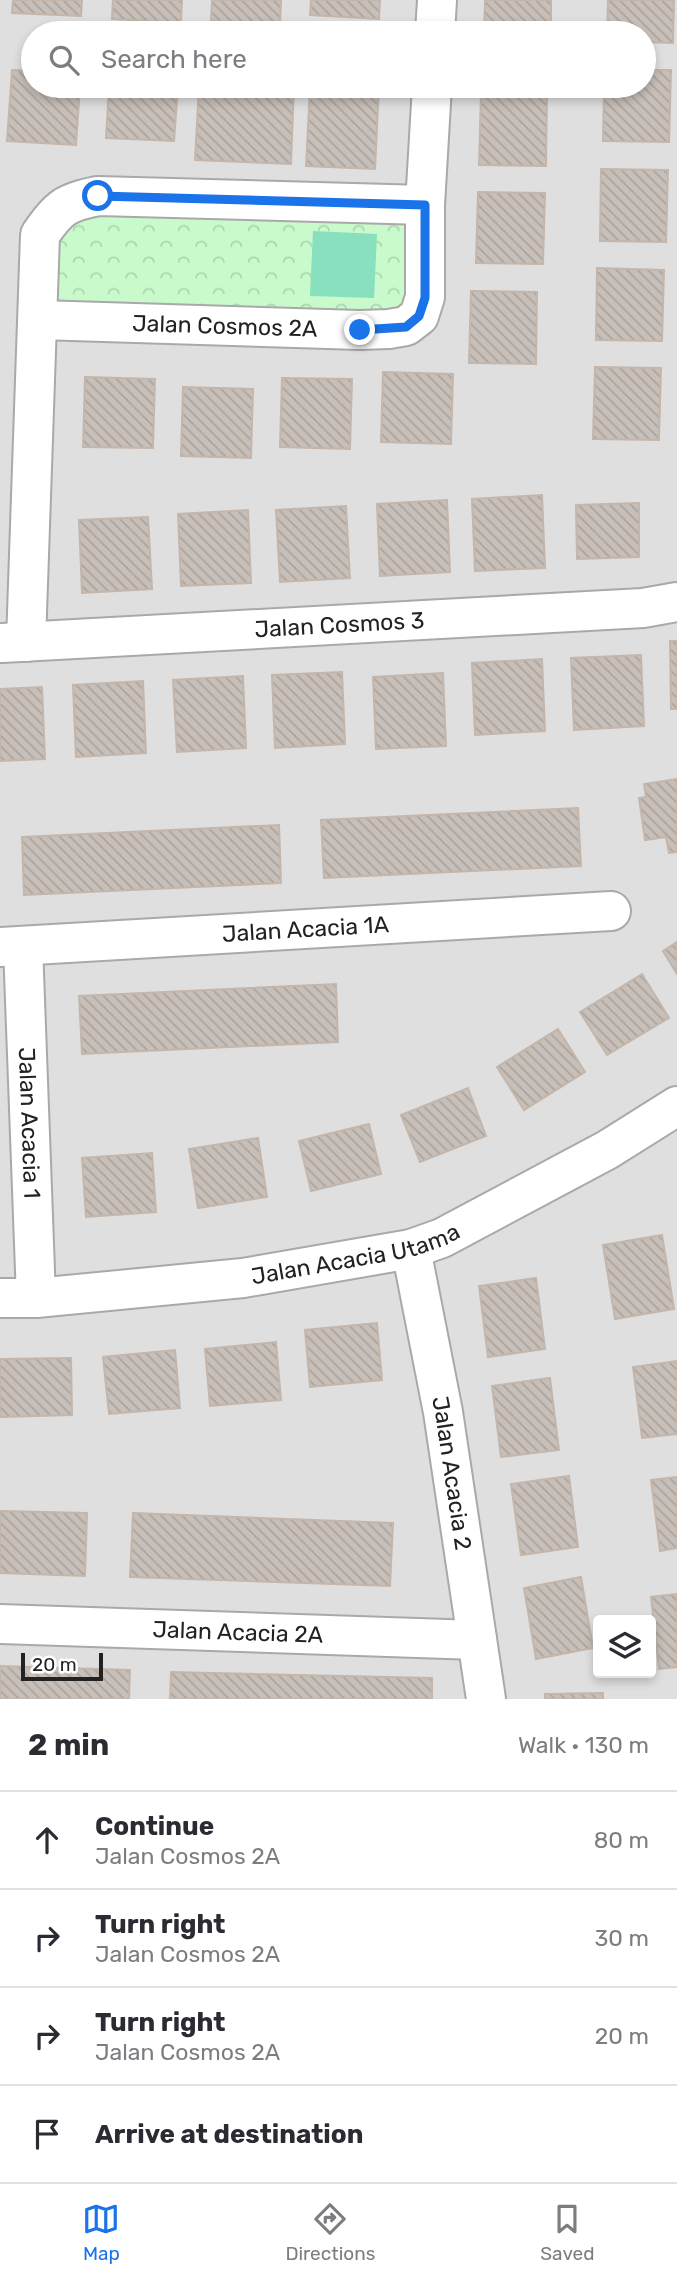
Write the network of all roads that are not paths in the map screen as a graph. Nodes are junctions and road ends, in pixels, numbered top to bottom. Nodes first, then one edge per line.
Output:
1 (437, 0) edge
2 (436, 21) edge
3 (431, 98) edge
4 (425, 205) junction
5 (39, 320) junction
6 (677, 602) edge
7 (13, 643) edge
8 (611, 911) dead end
9 (12, 947) edge
10 (672, 1121) edge
11 (411, 1249) junction
12 (18, 1298) edge
13 (0, 1624) edge
14 (477, 1640) junction
15 (486, 1699) edge

1 - 2 street
3 - 4 street, Jalan Cosmos 2A
4 - 5 street
4 - 5 street, Jalan Cosmos 2A
5 - 7 street
6 - 7 street, Jalan Cosmos 3
8 - 9 street, Jalan Acacia 1A
9 - 12 street, Jalan Acacia 1
10 - 11 street, Jalan Acacia Utama
11 - 12 street, Jalan Acacia Utama
11 - 14 street, Jalan Acacia 2
13 - 14 street, Jalan Acacia 2A
14 - 15 street, Jalan Acacia 2

